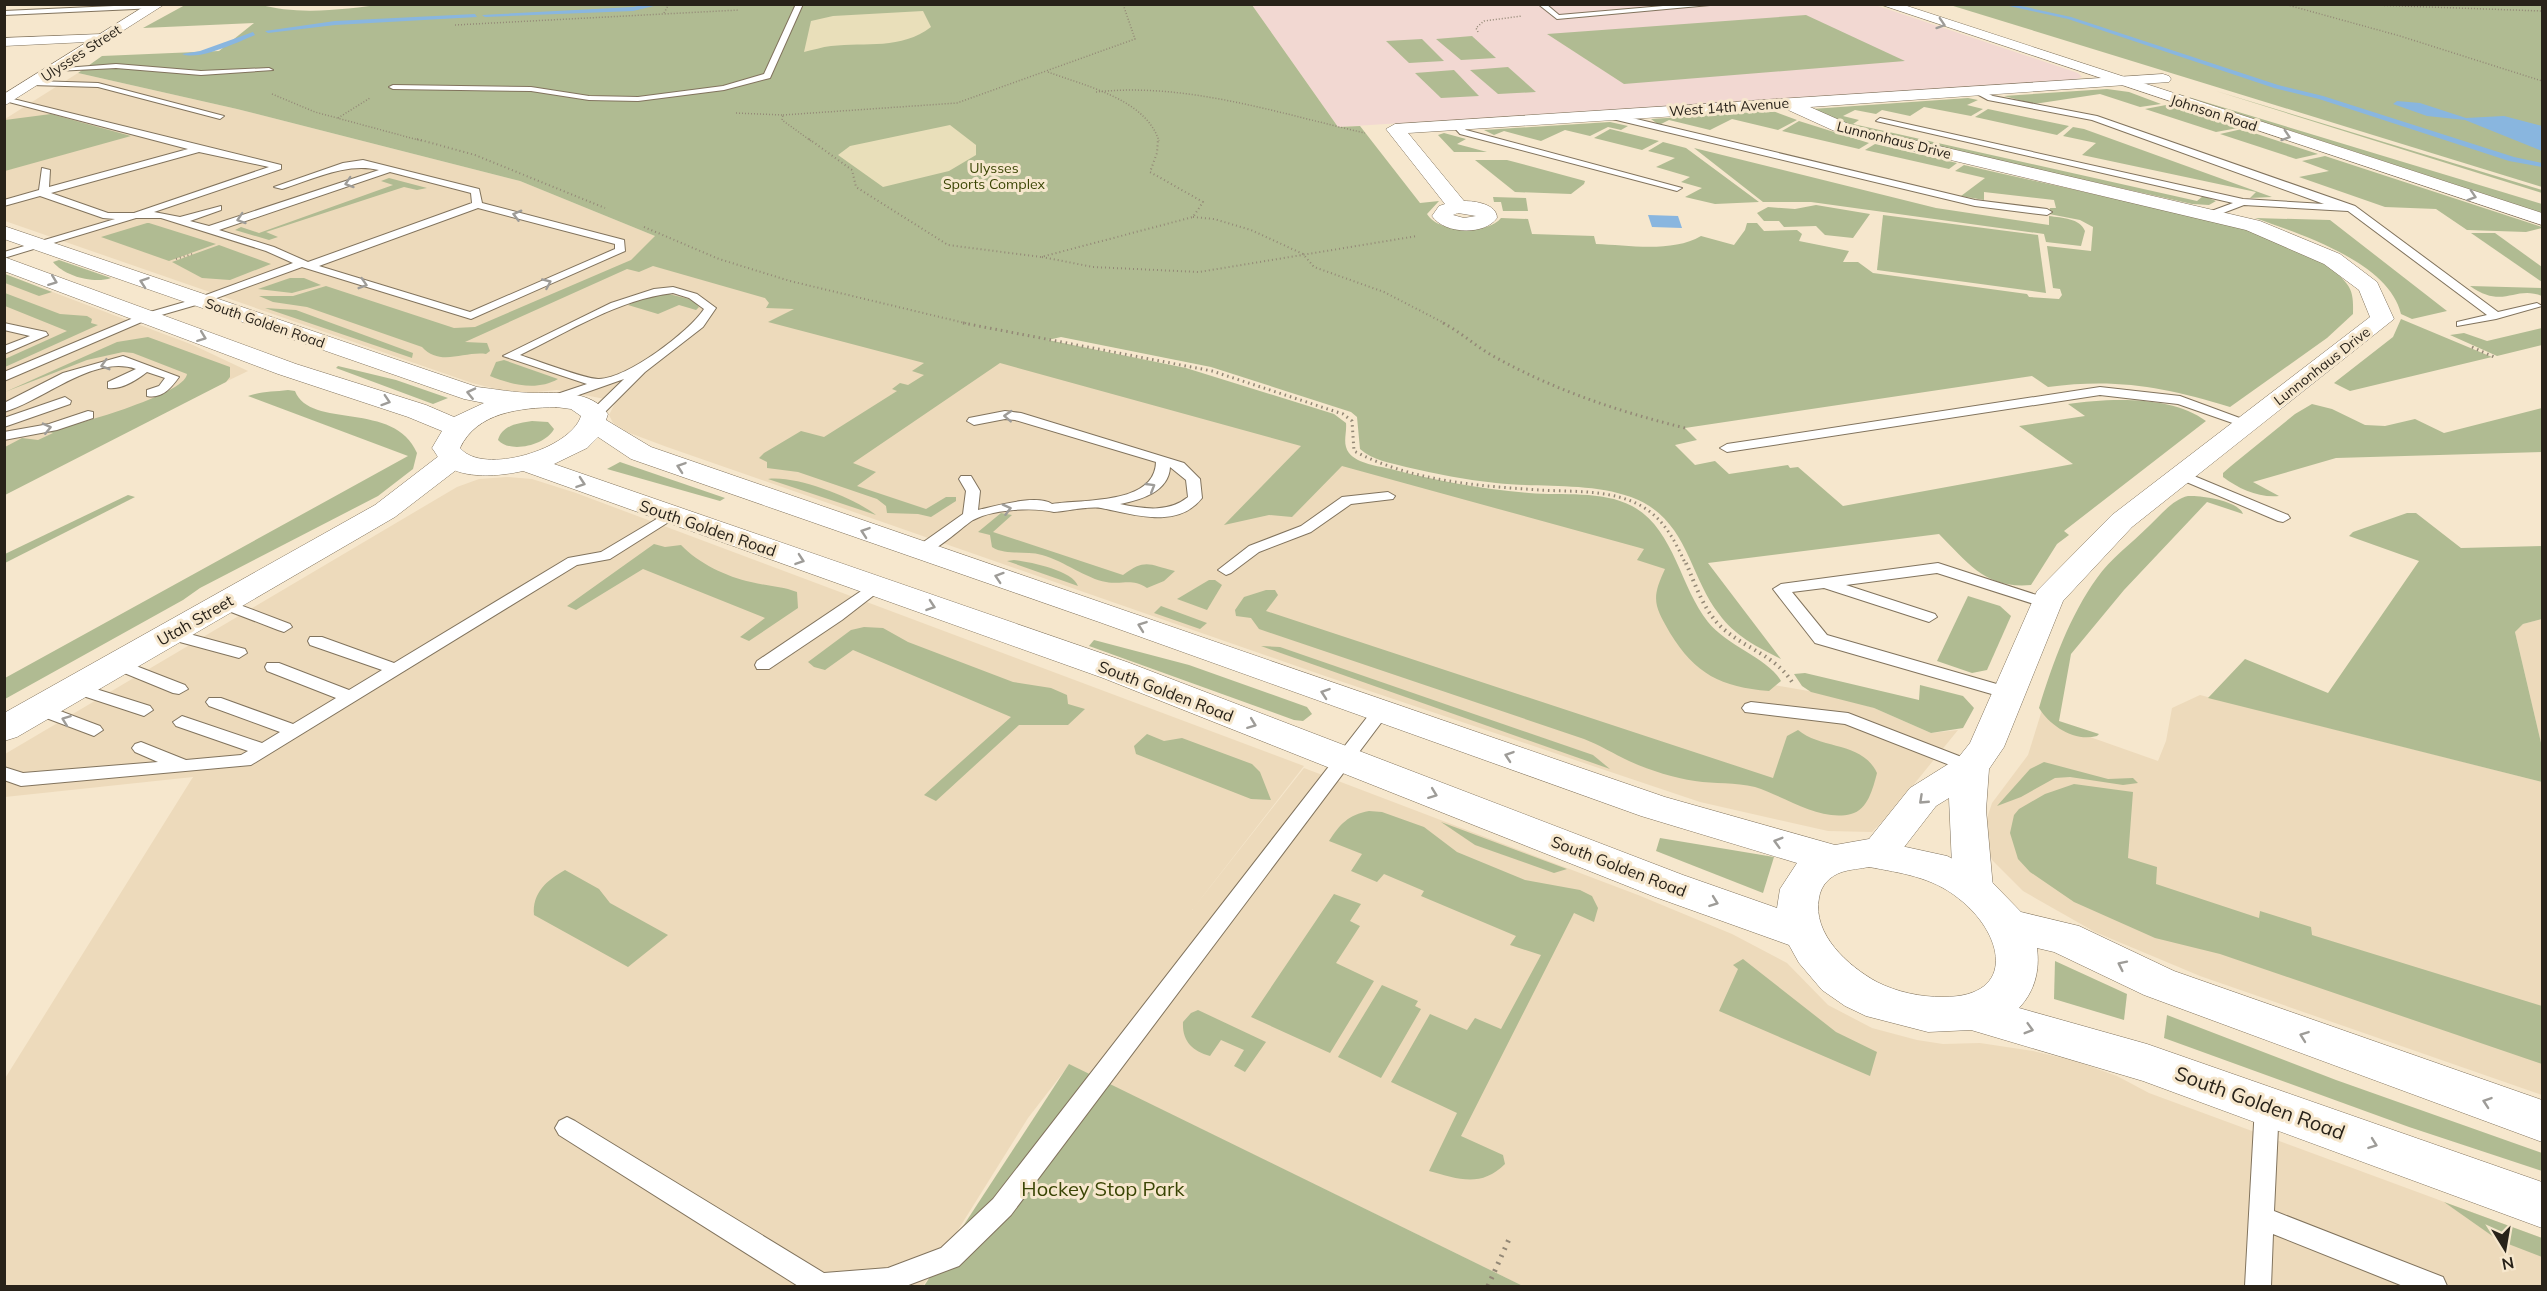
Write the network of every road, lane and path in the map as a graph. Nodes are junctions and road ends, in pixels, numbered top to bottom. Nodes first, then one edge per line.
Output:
1 (669, 4) edge
2 (800, 4) edge
3 (1123, 4) edge
4 (1541, 4) edge
5 (1718, 4) edge
6 (1886, 4) edge
7 (1927, 4) edge
8 (2284, 4) edge
9 (2345, 4) edge
10 (157, 5) edge
11 (740, 10) dead end
12 (2542, 11) edge
13 (4, 13) edge
14 (664, 14) junction
15 (1524, 16) dead end
16 (455, 25) dead end
17 (1478, 32) dead end
18 (102, 38) junction
19 (4, 42) edge
20 (56, 69) junction
21 (269, 70) dead end
22 (1048, 72) junction
23 (2163, 79) junction
24 (2542, 81) edge
25 (35, 82) junction
26 (2121, 82) junction
27 (393, 87) dead end
28 (263, 91) dead end
29 (1978, 91) junction
30 (1096, 92) junction
31 (373, 97) dead end
32 (6, 100) edge
33 (1786, 103) junction
34 (783, 115) dead end
35 (1607, 115) junction
36 (220, 116) dead end
37 (338, 118) junction
38 (782, 120) dead end
39 (1880, 121) dead end
40 (1455, 124) junction
41 (1366, 133) dead end
42 (199, 149) junction
43 (45, 170) dead end
44 (388, 170) junction
45 (2476, 178) dead end
46 (279, 187) dead end
47 (1677, 188) dead end
48 (44, 194) junction
49 (2243, 202) junction
50 (4, 203) edge
51 (477, 205) junction
52 (217, 208) dead end
53 (2346, 208) junction
54 (2047, 212) dead end
55 (614, 213) dead end
56 (137, 215) junction
57 (1457, 215) joint
58 (2210, 215) junction
59 (1193, 217) junction
60 (2542, 219) edge
61 (179, 221) junction
62 (642, 226) dead end
63 (208, 230) junction
64 (4, 232) edge
65 (39, 245) junction
66 (1303, 254) junction
67 (4, 255) edge
68 (1041, 256) junction
69 (4, 262) edge
70 (304, 265) junction
71 (200, 301) junction
72 (2536, 306) dead end
73 (147, 316) junction
74 (2496, 316) junction
75 (2461, 324) dead end
76 (10, 329) edge
77 (4, 342) edge
78 (2465, 344) dead end
79 (4, 351) edge
80 (2494, 357) dead end
81 (132, 364) junction
82 (145, 368) junction
83 (641, 369) junction
84 (4, 377) edge
85 (598, 383) junction
86 (151, 393) dead end
87 (556, 399) junction
88 (529, 400) junction
89 (4, 408) edge
90 (88, 415) dead end
91 (4, 416) edge
92 (595, 419) junction
93 (974, 421) dead end
94 (4, 423) edge
95 (2249, 424) junction
96 (457, 428) junction
97 (1684, 428) dead end
98 (4, 436) edge
99 (1727, 447) dead end
100 (454, 458) junction
101 (1163, 460) junction
102 (526, 463) junction
103 (492, 466) junction
104 (2182, 475) junction
105 (966, 479) dead end
106 (1388, 496) dead end
107 (1089, 503) junction
108 (385, 511) junction
109 (670, 515) junction
110 (970, 516) junction
111 (2283, 518) dead end
112 (920, 551) junction
113 (1226, 570) dead end
114 (1823, 583) junction
115 (876, 586) junction
116 (2046, 603) junction
117 (224, 604) junction
118 (1929, 617) dead end
119 (284, 627) dead end
120 (171, 634) junction
121 (316, 641) dead end
122 (239, 653) dead end
123 (118, 664) junction
124 (763, 664) dead end
125 (273, 667) dead end
126 (396, 669) junction
127 (1792, 682) dead end
128 (77, 688) junction
129 (179, 689) dead end
130 (2008, 693) junction
131 (351, 697) junction
132 (215, 702) dead end
133 (1751, 708) dead end
134 (39, 709) junction
135 (144, 710) dead end
136 (1381, 711) junction
137 (182, 723) dead end
138 (4, 729) edge
139 (94, 730) dead end
140 (296, 731) junction
141 (141, 748) dead end
142 (264, 750) junction
143 (1342, 759) junction
144 (184, 766) junction
145 (1971, 767) junction
146 (4, 773) edge
147 (1877, 854) junction
148 (1834, 859) junction
149 (1973, 888) junction
150 (2008, 925) junction
151 (1801, 933) junction
152 (1973, 1013) junction
153 (2267, 1106) junction
154 (2542, 1121) edge
155 (567, 1128) dead end
156 (2542, 1205) edge
157 (2262, 1218) junction
158 (1510, 1238) dead end
159 (1488, 1287) edge
160 (2258, 1287) edge
161 (2434, 1287) edge

1 - 14 path
2 - 27 lane
3 - 22 path
4 - 5 lane
6 -> 26 main road, Johnson Road
7 - 23 main road, Johnson Road
8 - 24 path
9 - 12 path
10 - 13 lane
10 - 18 main road, Ulysses Street
11 - 14 path
14 - 16 path
15 - 17 path
18 - 19 main road
18 - 20 main road, Ulysses Street
20 - 21 lane
20 - 25 main road, Ulysses Street
22 - 30 path
22 - 34 path
23 - 26 main road, West 14th Avenue
23 - 45 main road, Johnson Road
25 - 32 main road, Ulysses Street
25 - 36 lane
26 - 29 main road, West 14th Avenue
26 -> 60 main road, Johnson Road
28 - 37 path
29 - 33 main road, West 14th Avenue
29 - 53 lane
30 - 41 path
30 - 59 path
31 - 37 path
32 - 42 lane
33 - 35 main road, West 14th Avenue
33 - 58 main road, Lunnonhaus Drive
35 - 40 main road, West 14th Avenue
35 - 54 lane
37 - 55 path
38 - 68 path
39 - 49 lane
40 - 47 lane
40 - 57 main road, West 14th Avenue
42 - 48 lane
42 - 56 lane
43 - 48 lane
44 - 46 lane
44 - 51 lane
44 -> 63 lane
48 - 50 lane
48 - 56 lane
49 - 53 lane
49 - 58 lane
51 - 70 lane
70 -> 51 lane
52 - 61 lane
53 - 74 lane
56 - 61 lane
56 - 65 lane
57 - 66 path
58 - 95 main road, Lunnonhaus Drive
59 - 66 path
59 - 68 path
61 - 63 lane
62 - 127 path
63 - 70 lane
64 - 65 main road, South Golden Road
65 - 67 lane
71 -> 65 main road, South Golden Road
66 - 68 path
66 - 97 path
69 -> 73 main road
70 - 71 lane
71 - 73 lane
88 -> 71 main road, South Golden Road
72 - 74 lane
73 - 84 lane
73 -> 96 main road
74 - 75 lane
76 - 77 lane
76 - 79 lane
78 - 80 path
81 - 82 lane
81 - 82 lane
81 -> 89 lane
82 - 86 lane
83 - 85 lane
83 - 85 lane
83 - 92 lane
85 - 87 lane
87 - 88 main road
87 - 92 main road
88 - 96 main road
98 -> 90 lane
91 - 94 lane
92 - 102 main road
112 -> 92 main road
101 -> 93 lane
95 - 99 lane
95 - 104 main road, Lunnonhaus Drive
96 - 100 main road
100 - 103 main road
100 - 108 main road, Utah Street
107 -> 101 lane
101 - 107 lane
102 - 103 main road
102 -> 109 main road, South Golden Road
103 - 108 main road, Utah Street
104 - 111 lane
104 - 116 main road, Lunnonhaus Drive
105 - 110 lane
106 - 113 lane
110 -> 107 lane
108 - 117 main road, Utah Street
109 -> 115 main road, South Golden Road
109 - 126 lane
110 - 112 lane
136 -> 112 main road
114 - 116 lane
114 - 118 lane
114 - 130 lane
115 - 124 lane
115 -> 143 main road, South Golden Road
116 - 130 main road, Lunnonhaus Drive
117 - 119 lane
117 - 120 main road, Utah Street
120 - 122 lane
120 - 123 main road, Utah Street
121 - 126 lane
123 - 128 main road, Utah Street
123 - 129 lane
125 - 131 lane
126 - 131 lane
128 - 134 main road, Utah Street
128 - 135 lane
130 - 145 main road, Lunnonhaus Drive
131 - 140 lane
132 - 140 lane
133 - 145 lane
134 - 138 main road, Utah Street
139 -> 134 lane
136 - 143 lane
148 -> 136 main road
137 - 142 lane
140 - 142 lane
141 - 144 lane
142 - 144 lane
143 -> 151 main road, South Golden Road
143 - 155 lane
144 - 146 lane
145 -> 147 main road, Lunnonhaus Drive
145 - 149 main road, Lunnonhaus Drive
147 - 148 main road
147 - 149 main road
148 - 151 main road
149 - 150 main road
150 - 152 main road
154 -> 150 main road
151 - 152 main road
152 -> 153 main road, South Golden Road
153 -> 156 main road, South Golden Road
153 - 157 lane
157 - 160 lane
157 - 161 lane
158 - 159 path

